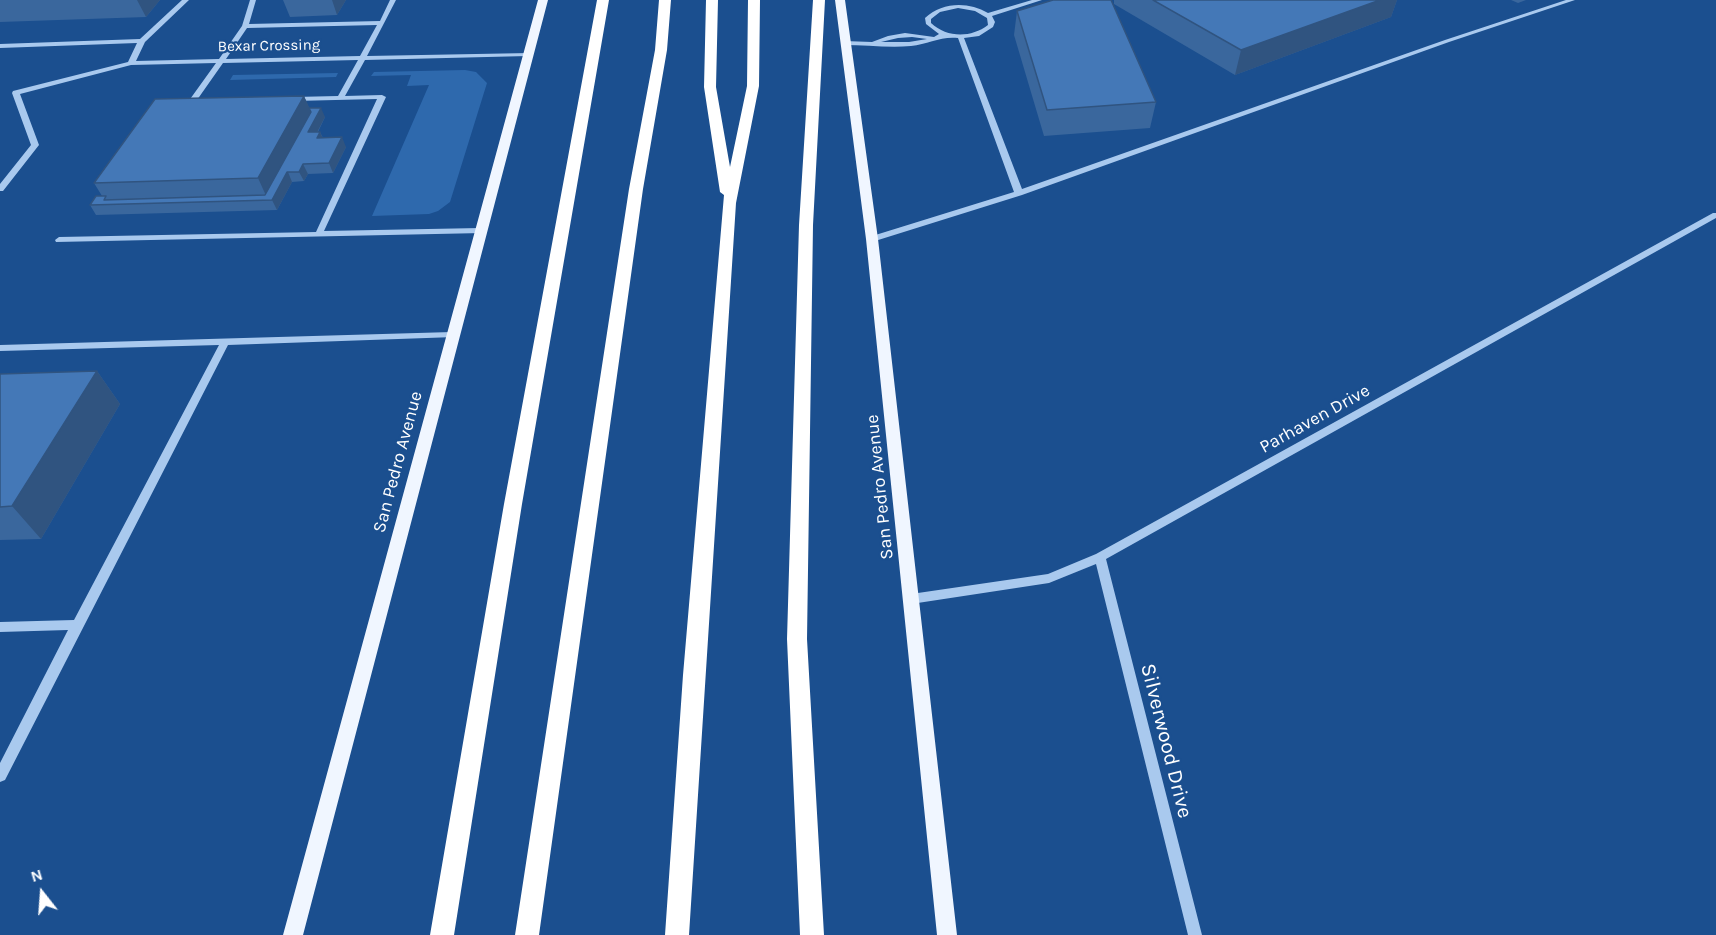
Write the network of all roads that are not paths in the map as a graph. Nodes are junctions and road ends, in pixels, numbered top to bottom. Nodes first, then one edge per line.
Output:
1 (186, 0) edge
2 (253, 0) edge
3 (393, 0) edge
4 (543, 0) edge
5 (603, 0) edge
6 (665, 0) edge
7 (712, 0) edge
8 (754, 0) edge
9 (819, 0) edge
10 (840, 0) edge
11 (1039, 0) edge
12 (1572, 0) edge
13 (950, 4) edge
14 (988, 15) junction
15 (382, 23) junction
16 (245, 26) junction
17 (946, 34) junction
18 (960, 36) junction
19 (142, 41) junction
20 (844, 43) junction
21 (0, 46) edge
22 (528, 54) junction
23 (362, 57) junction
24 (223, 61) junction
25 (131, 63) junction
26 (340, 98) junction
27 (283, 100) edge
28 (215, 101) edge
29 (0, 189) edge
30 (1019, 193) junction
31 (729, 203) junction
32 (1716, 215) edge
33 (480, 231) junction
34 (319, 234) junction
35 (872, 239) junction
36 (59, 240) dead end
37 (452, 335) junction
38 (225, 342) junction
39 (0, 348) edge
40 (1100, 557) junction
41 (911, 599) junction
42 (77, 625) junction
43 (0, 627) edge
44 (0, 776) edge
45 (293, 935) edge
46 (442, 935) edge
47 (527, 935) edge
48 (677, 935) edge
49 (812, 935) edge
50 (947, 935) edge
51 (1195, 935) edge

1 - 19 street
2 - 16 street
3 - 15 street
4 - 22 main road, San Pedro Avenue
5 - 46 highway
6 - 47 highway
7 - 31 highway
8 - 31 highway
9 - 49 highway
10 - 20 main road, San Pedro Avenue
11 - 14 street
12 - 30 street
13 - 14 street
13 - 17 street
14 - 18 street
15 - 16 street
15 - 23 street
16 - 24 street
17 - 18 street
17 - 20 street
18 - 30 street
19 - 21 street
19 - 25 street
20 - 35 main road, San Pedro Avenue
22 - 23 street, Bexar Crossing
22 - 33 main road, San Pedro Avenue
23 - 24 street, Bexar Crossing
23 - 26 street
24 - 25 street, Bexar Crossing
24 - 28 street
25 - 29 street, Bexar Crossing
26 - 27 street
26 - 34 street
30 - 35 street
31 - 48 highway
32 - 40 street, Parhaven Drive
33 - 34 street
33 - 37 main road, San Pedro Avenue
34 - 36 street
35 - 41 main road, San Pedro Avenue
37 - 38 street
37 - 45 main road, San Pedro Avenue
38 - 39 street
38 - 42 street
40 - 41 street, Parhaven Drive
40 - 51 street, Silverwood Drive
41 - 50 main road, San Pedro Avenue
42 - 43 street
42 - 44 street

